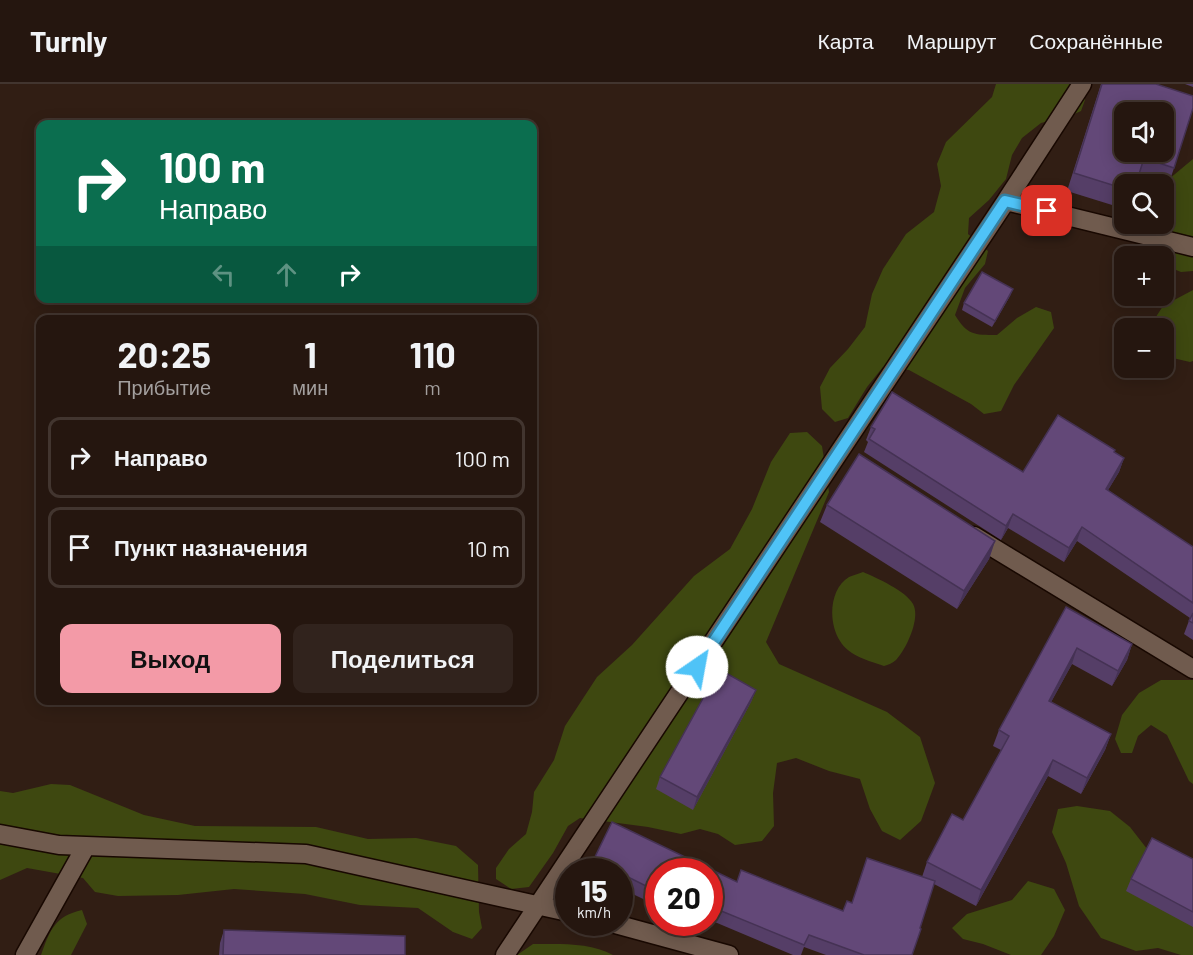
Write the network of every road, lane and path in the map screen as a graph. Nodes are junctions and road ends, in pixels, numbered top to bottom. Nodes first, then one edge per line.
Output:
1 (1082, 84) edge
2 (1005, 201) junction
3 (1193, 247) edge
4 (840, 450) junction
5 (860, 462) edge
6 (955, 524) edge
7 (1193, 669) edge
8 (0, 834) edge
9 (86, 846) junction
10 (540, 904) junction
11 (555, 908) edge
12 (633, 929) edge
13 (24, 955) edge
14 (505, 955) edge
15 (729, 955) edge

1 - 2 lane
2 - 3 lane
2 - 4 lane
4 - 5 lane
4 - 10 lane
6 - 7 lane
8 - 9 lane
9 - 10 lane
9 - 13 lane
10 - 11 lane
10 - 14 lane
12 - 15 lane

